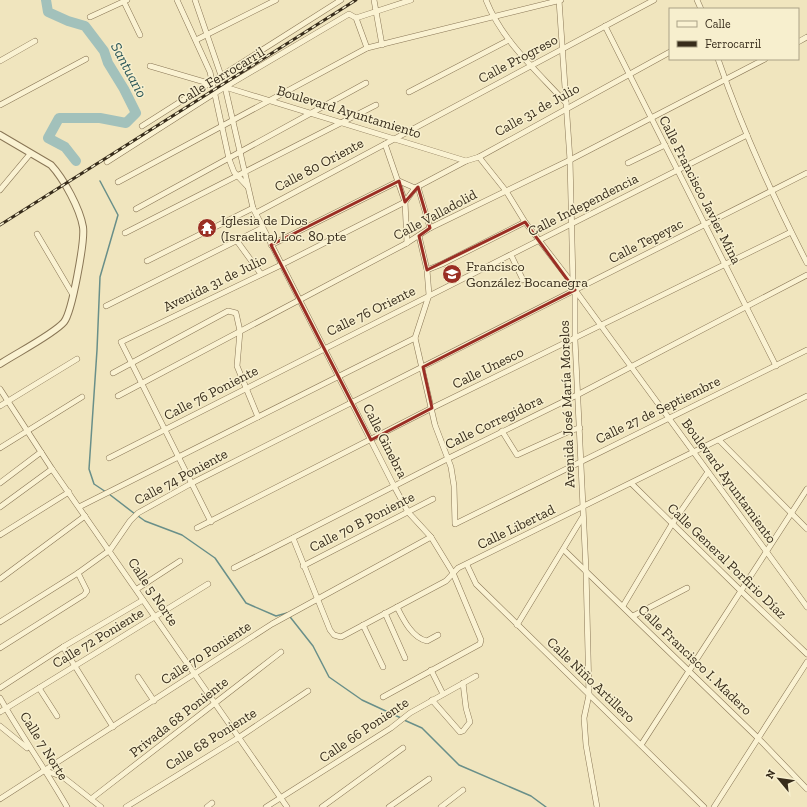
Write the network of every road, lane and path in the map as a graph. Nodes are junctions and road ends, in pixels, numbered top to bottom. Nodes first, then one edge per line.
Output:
1 (177, 0) edge
2 (195, 0) edge
3 (276, 0) edge
4 (341, 0) edge
5 (374, 0) edge
6 (410, 0) edge
7 (486, 0) edge
8 (560, 0) edge
9 (654, 0) edge
10 (125, 1) edge
11 (375, 10) junction
12 (90, 17) dead end
13 (356, 18) junction
14 (493, 18) junction
15 (605, 26) junction
16 (206, 34) junction
17 (140, 35) dead end
18 (196, 40) junction
19 (509, 40) junction
20 (35, 41) dead end
21 (382, 45) junction
22 (366, 48) junction
23 (562, 49) junction
24 (669, 53) edge
25 (86, 59) dead end
26 (718, 60) edge
27 (763, 60) edge
28 (0, 61) edge
29 (531, 65) junction
30 (150, 66) dead end
31 (628, 74) junction
32 (222, 76) junction
33 (725, 80) junction
34 (210, 82) junction
35 (366, 83) dead end
36 (225, 87) junction
37 (410, 92) dead end
38 (215, 93) junction
39 (272, 101) junction
40 (0, 105) edge
41 (376, 105) dead end
42 (566, 105) junction
43 (312, 112) junction
44 (651, 118) junction
45 (233, 121) junction
46 (343, 122) junction
47 (142, 126) dead end
48 (222, 127) junction
49 (0, 135) edge
50 (747, 135) junction
51 (393, 139) junction
52 (385, 144) junction
53 (665, 145) junction
54 (241, 152) junction
55 (30, 154) junction
56 (479, 157) junction
57 (229, 159) junction
58 (570, 160) junction
59 (466, 161) junction
60 (107, 162) dead end
61 (628, 163) dead end
62 (678, 170) junction
63 (807, 172) edge
64 (246, 173) junction
65 (238, 176) junction
66 (399, 181) junction
67 (118, 182) dead end
68 (247, 186) junction
69 (417, 187) junction
70 (0, 190) edge
71 (506, 191) junction
72 (771, 191) junction
73 (405, 202) junction
74 (136, 209) dead end
75 (254, 210) junction
76 (525, 222) junction
77 (573, 224) junction
78 (705, 225) junction
79 (262, 228) junction
80 (430, 228) junction
81 (791, 232) junction
82 (125, 233) dead end
83 (36, 234) dead end
84 (419, 236) junction
85 (540, 240) junction
86 (237, 241) junction
87 (407, 244) junction
88 (271, 245) junction
89 (511, 255) junction
90 (147, 261) dead end
91 (807, 263) edge
92 (281, 265) junction
93 (724, 265) junction
94 (427, 270) junction
95 (262, 274) junction
96 (807, 275) edge
97 (523, 280) dead end
98 (573, 283) junction
99 (576, 290) junction
100 (73, 295) junction
101 (429, 296) junction
102 (299, 300) junction
103 (106, 306) dead end
104 (746, 307) junction
105 (603, 326) junction
106 (240, 331) junction
107 (415, 338) junction
108 (575, 340) junction
109 (323, 348) junction
110 (807, 350) edge
111 (77, 360) dead end
112 (0, 364) edge
113 (131, 365) junction
114 (776, 366) junction
115 (423, 367) junction
116 (632, 367) junction
117 (113, 373) dead end
118 (337, 376) junction
119 (142, 385) junction
120 (0, 389) edge
121 (246, 389) junction
122 (579, 394) junction
123 (118, 396) dead end
124 (807, 396) edge
125 (82, 397) dead end
126 (8, 401) junction
127 (352, 403) junction
128 (0, 406) edge
129 (432, 408) junction
130 (258, 417) junction
131 (669, 419) junction
132 (580, 428) junction
133 (165, 430) junction
134 (27, 431) junction
135 (502, 431) junction
136 (371, 440) junction
137 (719, 440) junction
138 (0, 448) edge
139 (41, 452) junction
140 (694, 453) junction
141 (109, 458) dead end
142 (179, 458) junction
143 (449, 458) junction
144 (581, 461) junction
145 (52, 469) junction
146 (708, 472) junction
147 (0, 483) edge
148 (192, 483) junction
149 (632, 484) junction
150 (394, 486) junction
151 (807, 489) edge
152 (69, 492) junction
153 (432, 499) dead end
154 (0, 507) edge
155 (79, 507) junction
156 (582, 508) junction
157 (408, 512) junction
158 (792, 512) junction
159 (85, 516) junction
160 (583, 517) junction
161 (211, 522) junction
162 (672, 524) junction
163 (197, 528) dead end
164 (807, 529) edge
165 (0, 535) edge
166 (431, 537) junction
167 (293, 538) junction
168 (110, 550) junction
169 (564, 550) junction
170 (766, 552) junction
171 (180, 561) dead end
172 (467, 565) junction
173 (303, 566) junction
174 (234, 568) dead end
175 (586, 570) junction
176 (78, 573) junction
177 (453, 573) junction
178 (0, 579) edge
179 (208, 584) dead end
180 (687, 588) dead end
181 (137, 589) junction
182 (742, 592) junction
183 (143, 600) junction
184 (318, 600) junction
185 (622, 606) junction
186 (397, 607) junction
187 (807, 607) edge
188 (385, 613) junction
189 (634, 616) junction
190 (155, 617) junction
191 (0, 622) edge
192 (363, 625) junction
193 (517, 625) junction
194 (438, 635) dead end
195 (64, 647) junction
196 (0, 648) edge
197 (281, 652) dead end
198 (807, 654) edge
199 (405, 658) dead end
200 (807, 662) edge
201 (75, 666) junction
202 (383, 667) dead end
203 (431, 670) junction
204 (689, 671) junction
205 (194, 674) junction
206 (476, 676) dead end
207 (138, 677) dead end
208 (463, 683) junction
209 (0, 688) edge
210 (39, 688) junction
211 (308, 691) dead end
212 (443, 694) junction
213 (589, 695) junction
214 (382, 696) dead end
215 (0, 698) edge
216 (432, 700) junction
217 (154, 701) junction
218 (215, 704) junction
219 (6, 709) junction
220 (0, 712) edge
221 (57, 716) dead end
222 (0, 726) edge
223 (113, 727) junction
224 (238, 738) junction
225 (758, 738) junction
226 (641, 745) junction
227 (403, 748) dead end
228 (31, 751) junction
229 (46, 771) junction
230 (429, 779) dead end
231 (807, 789) edge
232 (463, 790) dead end
233 (281, 798) junction
234 (0, 799) edge
235 (91, 799) junction
236 (212, 803) dead end
237 (67, 807) edge
238 (101, 807) edge
239 (126, 807) edge
240 (207, 807) edge
241 (266, 807) edge
242 (287, 807) edge
243 (322, 807) edge
244 (389, 807) edge
245 (441, 807) edge
246 (598, 807) edge
247 (704, 807) edge
248 (714, 807) edge

1 - 18 street, Calle Ginebra
2 - 16 street, Calle Ginebra
3 - 16 street
4 - 32 street
5 - 11 street
6 - 11 street
7 - 14 street
8 - 14 street
8 - 23 street, Avenida José María Morelos
9 - 15 street, Calle Progreso
10 - 12 street
10 - 17 street
11 - 13 street
11 - 21 street
13 - 22 street
13 - 36 street, Calle Ferrocarril
14 - 19 street
14 - 21 street
15 - 23 street, Calle Progreso
15 - 31 street, Calle Francisco Javier Mina
16 - 18 street
16 - 32 street, Calle Ginebra
18 - 34 street, Calle Ginebra
19 - 29 street
19 - 37 street
20 - 28 street
21 - 22 street
22 - 39 street
23 - 29 street, Calle Progreso
23 - 42 street, Avenida José María Morelos
24 - 31 street, Calle 31 de Julio
25 - 40 street
26 - 33 street
27 - 33 street, Calle Valladolid
29 - 42 street
29 - 51 street, Calle Progreso
30 - 34 street
31 - 42 street, Calle 31 de Julio
31 - 44 street, Calle Francisco Javier Mina
32 - 34 street
32 - 36 street, Calle Ginebra
33 - 44 street, Calle Valladolid
33 - 50 street
34 - 38 street, Calle Ginebra
34 - 47 street
35 - 43 street
36 - 38 street, Calle Ferrocarril
36 - 39 street, Boulevard Ayuntamiento
36 - 45 street, Calle Ginebra
38 - 48 street, Calle Ginebra
38 - 60 street, Calle Ferrocarril
39 - 43 street, Boulevard Ayuntamiento
39 - 45 street
41 - 46 street
42 - 56 street, Calle 31 de Julio
42 - 58 street, Avenida José María Morelos
43 - 46 street, Boulevard Ayuntamiento
43 - 54 street
44 - 53 street, Calle Francisco Javier Mina
44 - 58 street, Calle Valladolid
45 - 48 street
45 - 54 street, Calle Ginebra
46 - 51 street, Boulevard Ayuntamiento
46 - 64 street
48 - 57 street, Calle Ginebra
48 - 67 street
49 - 55 street
50 - 62 street, Calle Independencia
50 - 72 street
51 - 52 street, Calle 80 Oriente
51 - 59 street, Boulevard Ayuntamiento
52 - 66 street
52 - 75 street, Calle 80 Oriente
53 - 61 street
53 - 62 street, Calle Francisco Javier Mina
54 - 57 street
54 - 64 street, Calle Ginebra
55 - 70 street
55 - 100 street
56 - 59 street, Calle 31 de Julio
56 - 71 street
57 - 65 street, Calle Ginebra
57 - 74 street
58 - 71 street, Calle Valladolid
58 - 77 street, Avenida José María Morelos
59 - 69 street, Calle 31 de Julio
62 - 77 street, Calle Independencia
62 - 78 street, Calle Francisco Javier Mina
63 - 72 street, Calle Tepeyac
64 - 65 street
64 - 68 street, Calle Ginebra
65 - 68 street, Calle Ginebra
65 - 82 street
66 - 69 street
66 - 73 street
66 - 88 street
68 - 75 street, Calle Ginebra
69 - 73 street, Calle 31 de Julio
69 - 80 street
71 - 76 street
71 - 80 street, Calle Valladolid
72 - 78 street, Calle Tepeyac
72 - 81 street
73 - 87 street
73 - 92 street, Avenida 31 de Julio
75 - 79 street, Calle Ginebra
75 - 90 street, Calle 80 Oriente
76 - 85 street
76 - 94 street
77 - 85 street, Calle Independencia
77 - 98 street, Avenida José María Morelos
78 - 93 street, Calle Francisco Javier Mina
78 - 99 street, Calle Tepeyac
79 - 86 street
79 - 88 street, Calle Ginebra
80 - 84 street, Calle Valladolid
81 - 91 street
81 - 93 street, Calle Unesco
83 - 100 street
84 - 87 street, Calle Valladolid
84 - 94 street
85 - 89 street, Calle Independencia
85 - 98 street
86 - 95 street
86 - 103 street
87 - 102 street, Calle Valladolid
88 - 92 street, Calle Ginebra
89 - 97 street
89 - 101 street, Calle Independencia
92 - 95 street, Avenida 31 de Julio
92 - 102 street, Calle Ginebra
93 - 104 street, Calle Francisco Javier Mina
93 - 105 street, Calle Unesco
94 - 101 street
95 - 113 street, Avenida 31 de Julio
96 - 104 street, Calle Corregidora
98 - 99 street, Avenida José María Morelos
99 - 105 street, Boulevard Ayuntamiento
99 - 108 street, Avenida José María Morelos
99 - 115 street, Calle Tepeyac
100 - 112 street
101 - 107 street
101 - 109 street, Calle 76 Oriente
102 - 106 street, Calle Valladolid
102 - 109 street, Calle Ginebra
104 - 114 street, Calle Francisco Javier Mina
104 - 116 street, Calle Corregidora
105 - 108 street, Calle Unesco
105 - 116 street, Boulevard Ayuntamiento
106 - 113 street
106 - 119 street, Calle Valladolid
106 - 121 street
107 - 115 street
107 - 118 street, Calle 74 Poniente
108 - 122 street, Avenida José María Morelos
108 - 129 street, Calle Unesco
109 - 118 street, Calle Ginebra
109 - 121 street, Calle 76 Poniente
110 - 114 street, Calle 27 de Septiembre
111 - 126 street
113 - 117 street
113 - 119 street
114 - 131 street, Calle 27 de Septiembre
115 - 127 street, Calle 74 Poniente
115 - 129 street
116 - 122 street, Calle Corregidora
116 - 131 street, Boulevard Ayuntamiento
118 - 127 street, Calle Ginebra
118 - 130 street, Calle 74 Poniente
119 - 123 street, Calle Valladolid
119 - 133 street
120 - 126 street, Calle 5 Norte
121 - 130 street
121 - 133 street, Calle 76 Poniente
122 - 132 street, Avenida José María Morelos
122 - 135 street, Calle Corregidora
124 - 137 street, Calle Libertad
125 - 134 street
126 - 128 street
126 - 134 street, Calle 5 Norte
127 - 136 street, Calle Ginebra
127 - 148 street, Calle 74 Poniente
129 - 136 street, Calle Unesco
129 - 143 street
130 - 142 street, Calle 74 Poniente
131 - 140 street, Boulevard Ayuntamiento
131 - 144 street, Calle 27 de Septiembre
132 - 135 street
132 - 144 street, Avenida José María Morelos
133 - 141 street, Calle 76 Poniente
133 - 142 street
134 - 138 street
134 - 139 street, Calle 5 Norte
135 - 143 street, Calle Corregidora
136 - 150 street, Calle Ginebra
136 - 161 street, Calle Unesco
137 - 140 street, Calle Libertad
137 - 158 street
139 - 145 street, Calle 5 Norte
139 - 147 street
140 - 146 street, Boulevard Ayuntamiento
140 - 149 street, Calle Libertad
142 - 148 street
142 - 155 street, Calle 74 Poniente
143 - 144 street, Calle 27 de Septiembre
143 - 150 street, Calle Corregidora
144 - 156 street, Avenida José María Morelos
145 - 152 street, Calle 5 Norte
145 - 154 street
146 - 162 street
146 - 170 street, Boulevard Ayuntamiento
148 - 161 street
148 - 168 street, Calle 74 Poniente
149 - 156 street, Calle Libertad
149 - 162 street, Calle General Porfirio Díaz
150 - 157 street, Calle Ginebra
150 - 167 street, Calle Corregidora
151 - 158 street
152 - 155 street, Calle 5 Norte
152 - 165 street
153 - 157 street, Calle 70 B Poniente
155 - 159 street, Calle 5 Norte
156 - 160 street, Avenida José María Morelos
156 - 172 street, Calle Libertad
157 - 166 street, Calle Ginebra
157 - 173 street, Calle 70 B Poniente
158 - 164 street
158 - 170 street
159 - 168 street, Calle 5 Norte
159 - 178 street
160 - 169 street
160 - 175 street, Avenida José María Morelos
161 - 163 street, Calle Unesco
162 - 182 street, Calle General Porfirio Díaz
162 - 185 street
166 - 177 street, Calle Ginebra
166 - 184 street, Calle 70 Poniente
167 - 173 street
167 - 174 street, Calle Corregidora
168 - 176 street, Calle 74 Poniente
168 - 181 street, Calle 5 Norte
169 - 175 street, Calle Francisco I. Madero
169 - 193 street
170 - 182 street
170 - 187 street, Boulevard Ayuntamiento
171 - 181 street
172 - 177 street, Calle Libertad
172 - 193 street, Calle Niño Artillero
173 - 184 street
175 - 185 street, Calle Francisco I. Madero
175 - 213 street, Avenida José María Morelos
176 - 191 street, Calle 74 Poniente
176 - 196 street
177 - 186 street, Calle Libertad
177 - 203 street, Calle Ginebra
179 - 190 street, Calle 72 Poniente
180 - 189 street
181 - 183 street, Calle 5 Norte
182 - 198 street, Calle General Porfirio Díaz
182 - 204 street
183 - 190 street, Calle 5 Norte
183 - 195 street
184 - 192 street, Calle Libertad
184 - 205 street, Calle 70 Poniente
185 - 189 street, Calle Francisco I. Madero
186 - 188 street, Calle Libertad
186 - 194 street
188 - 192 street, Calle Libertad
188 - 199 street
189 - 204 street, Calle Francisco I. Madero
190 - 201 street, Calle 72 Poniente
190 - 205 street, Calle 5 Norte
192 - 202 street
193 - 213 street, Calle Niño Artillero
195 - 201 street
195 - 209 street
197 - 218 street, Privada 68 Poniente
200 - 225 street
201 - 210 street, Calle 72 Poniente
201 - 223 street
203 - 212 street
203 - 214 street
204 - 225 street, Calle Francisco I. Madero
204 - 226 street
205 - 217 street, Calle 70 Poniente
205 - 218 street, Calle 5 Norte
206 - 208 street, Calle 66 Poniente
207 - 217 street
208 - 212 street, Calle 66 Poniente
208 - 216 street
210 - 219 street, Calle 72 Poniente
210 - 221 street
211 - 224 street, Calle 68 Poniente
212 - 216 street, Calle 66 Poniente
213 - 226 street, Calle Niño Artillero
213 - 246 street, Avenida José María Morelos
215 - 219 street, Calle 7 Norte
216 - 233 street, Calle 66 Poniente
217 - 223 street, Calle 70 Poniente
218 - 224 street, Calle 5 Norte
218 - 235 street, Privada 68 Poniente
219 - 220 street, Calle 72 Poniente
219 - 228 street, Calle 7 Norte
222 - 228 street
223 - 229 street, Calle 70 Poniente
224 - 233 street, Calle 5 Norte
224 - 239 street, Calle 68 Poniente
225 - 231 street, Calle Francisco I. Madero
225 - 248 street
226 - 247 street, Calle Niño Artillero
227 - 243 street
228 - 229 street, Calle 7 Norte
229 - 234 street, Calle 70 Poniente
229 - 235 street
229 - 237 street, Calle 7 Norte
230 - 244 street
232 - 245 street
233 - 241 street, Calle 66 Poniente
233 - 242 street, Calle 5 Norte
235 - 238 street
236 - 240 street

